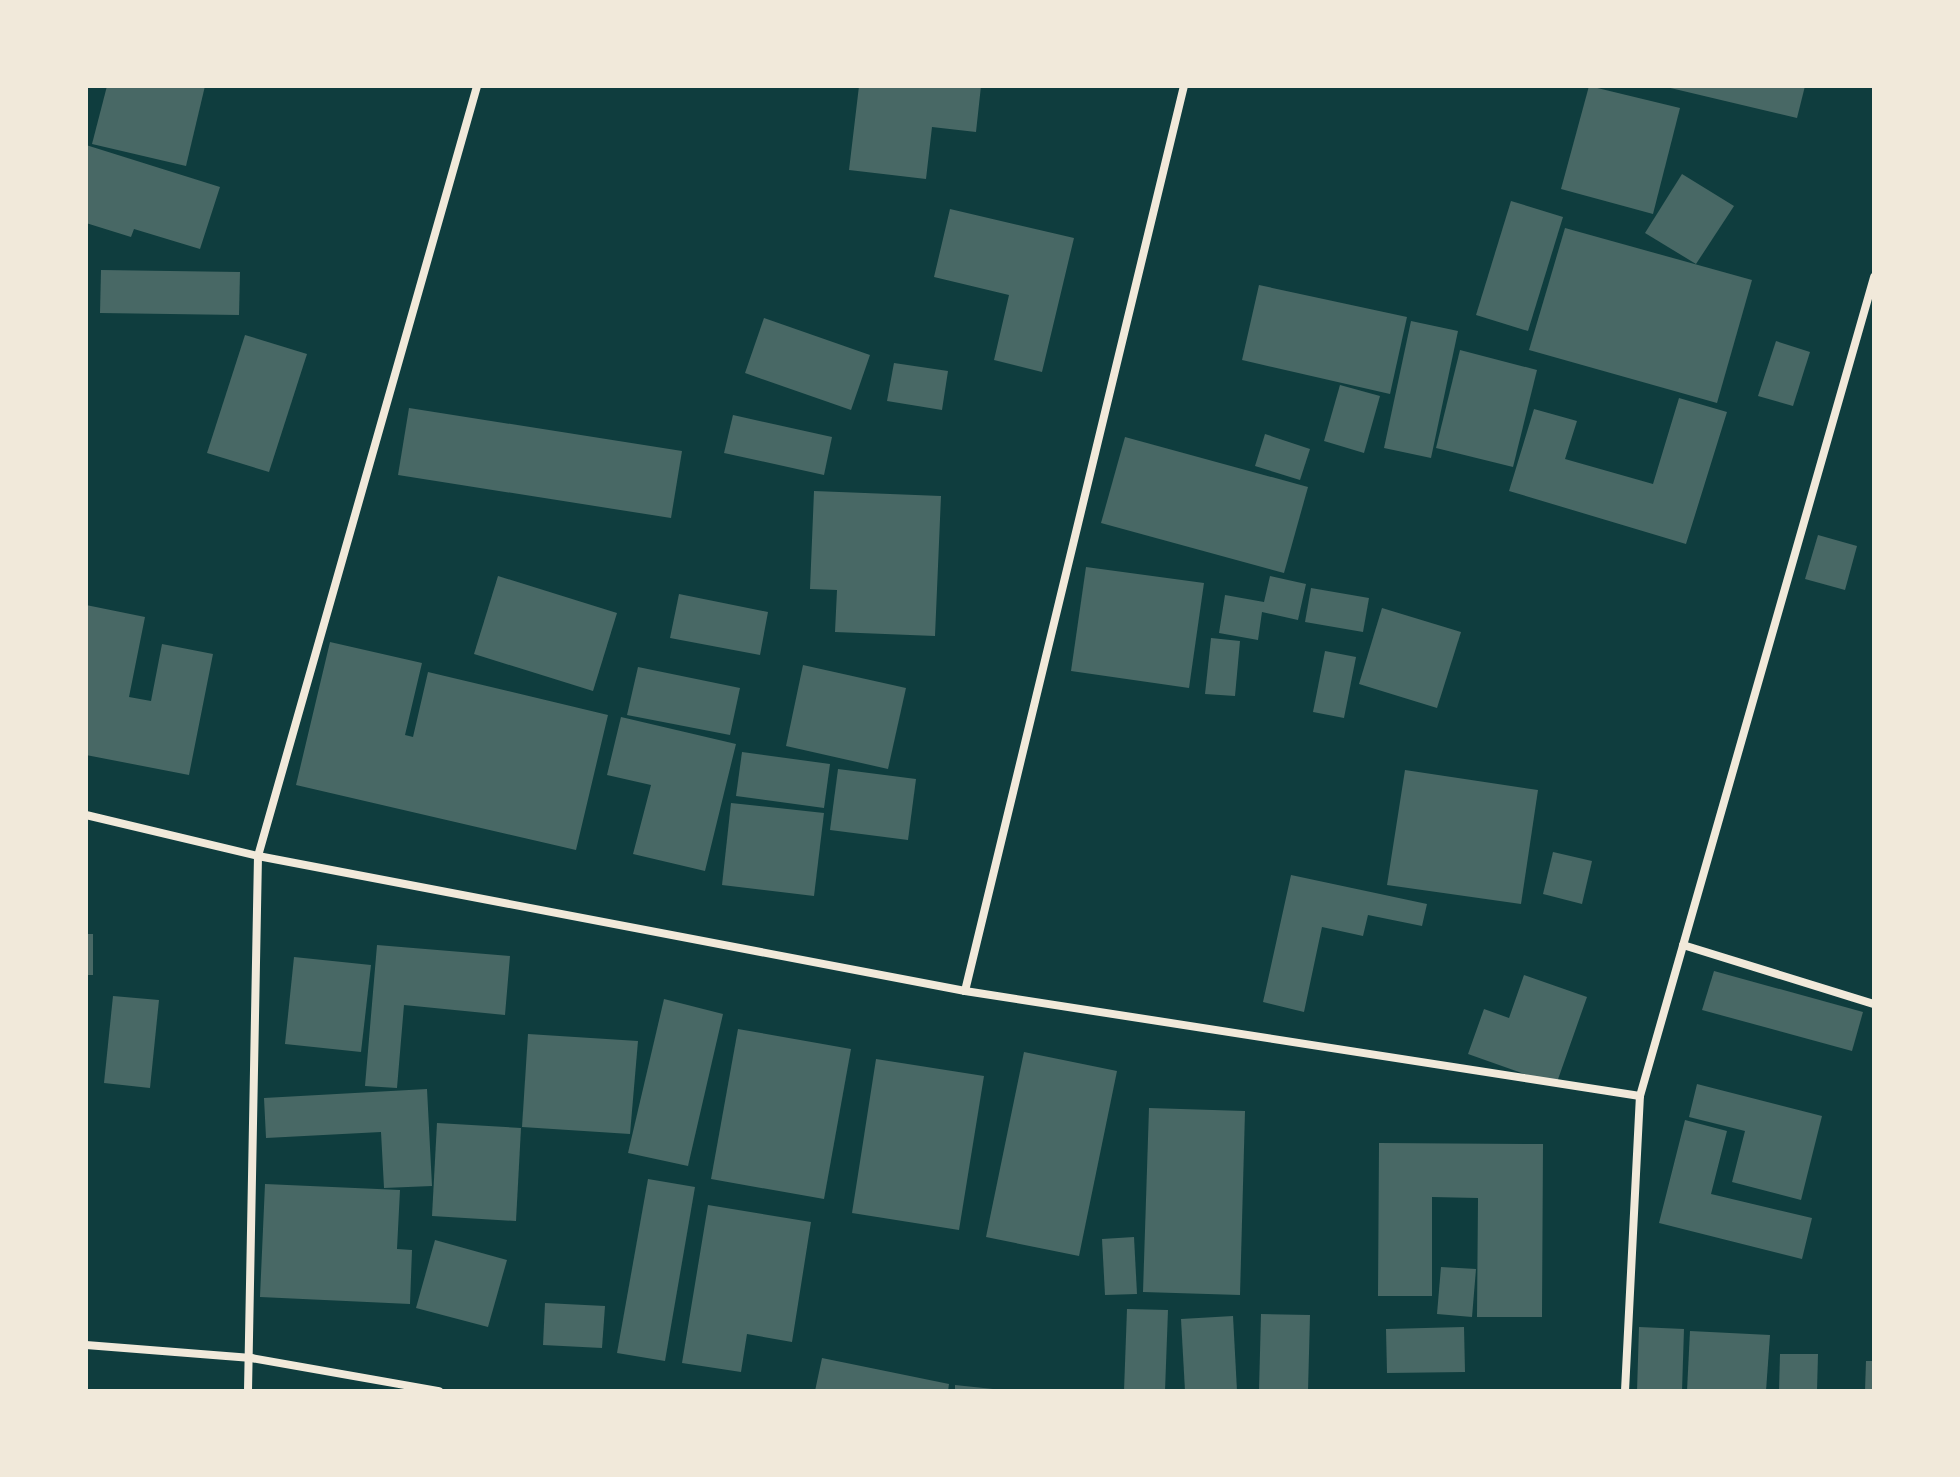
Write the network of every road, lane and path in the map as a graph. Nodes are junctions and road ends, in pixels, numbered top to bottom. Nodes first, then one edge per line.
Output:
1 (477, 86) edge
2 (1184, 86) edge
3 (1874, 277) edge
4 (86, 815) edge
5 (258, 856) junction
6 (1683, 945) junction
7 (965, 991) junction
8 (1874, 1004) edge
9 (1640, 1096) junction
10 (86, 1345) edge
11 (251, 1358) junction
12 (248, 1391) edge
13 (439, 1391) edge
14 (1625, 1391) edge

1 - 5 street
2 - 7 street
3 - 6 street
4 - 5 street
5 - 7 street
5 - 11 street
6 - 8 street
6 - 9 street
7 - 9 street
9 - 14 street
10 - 11 street
11 - 12 street
11 - 13 street

